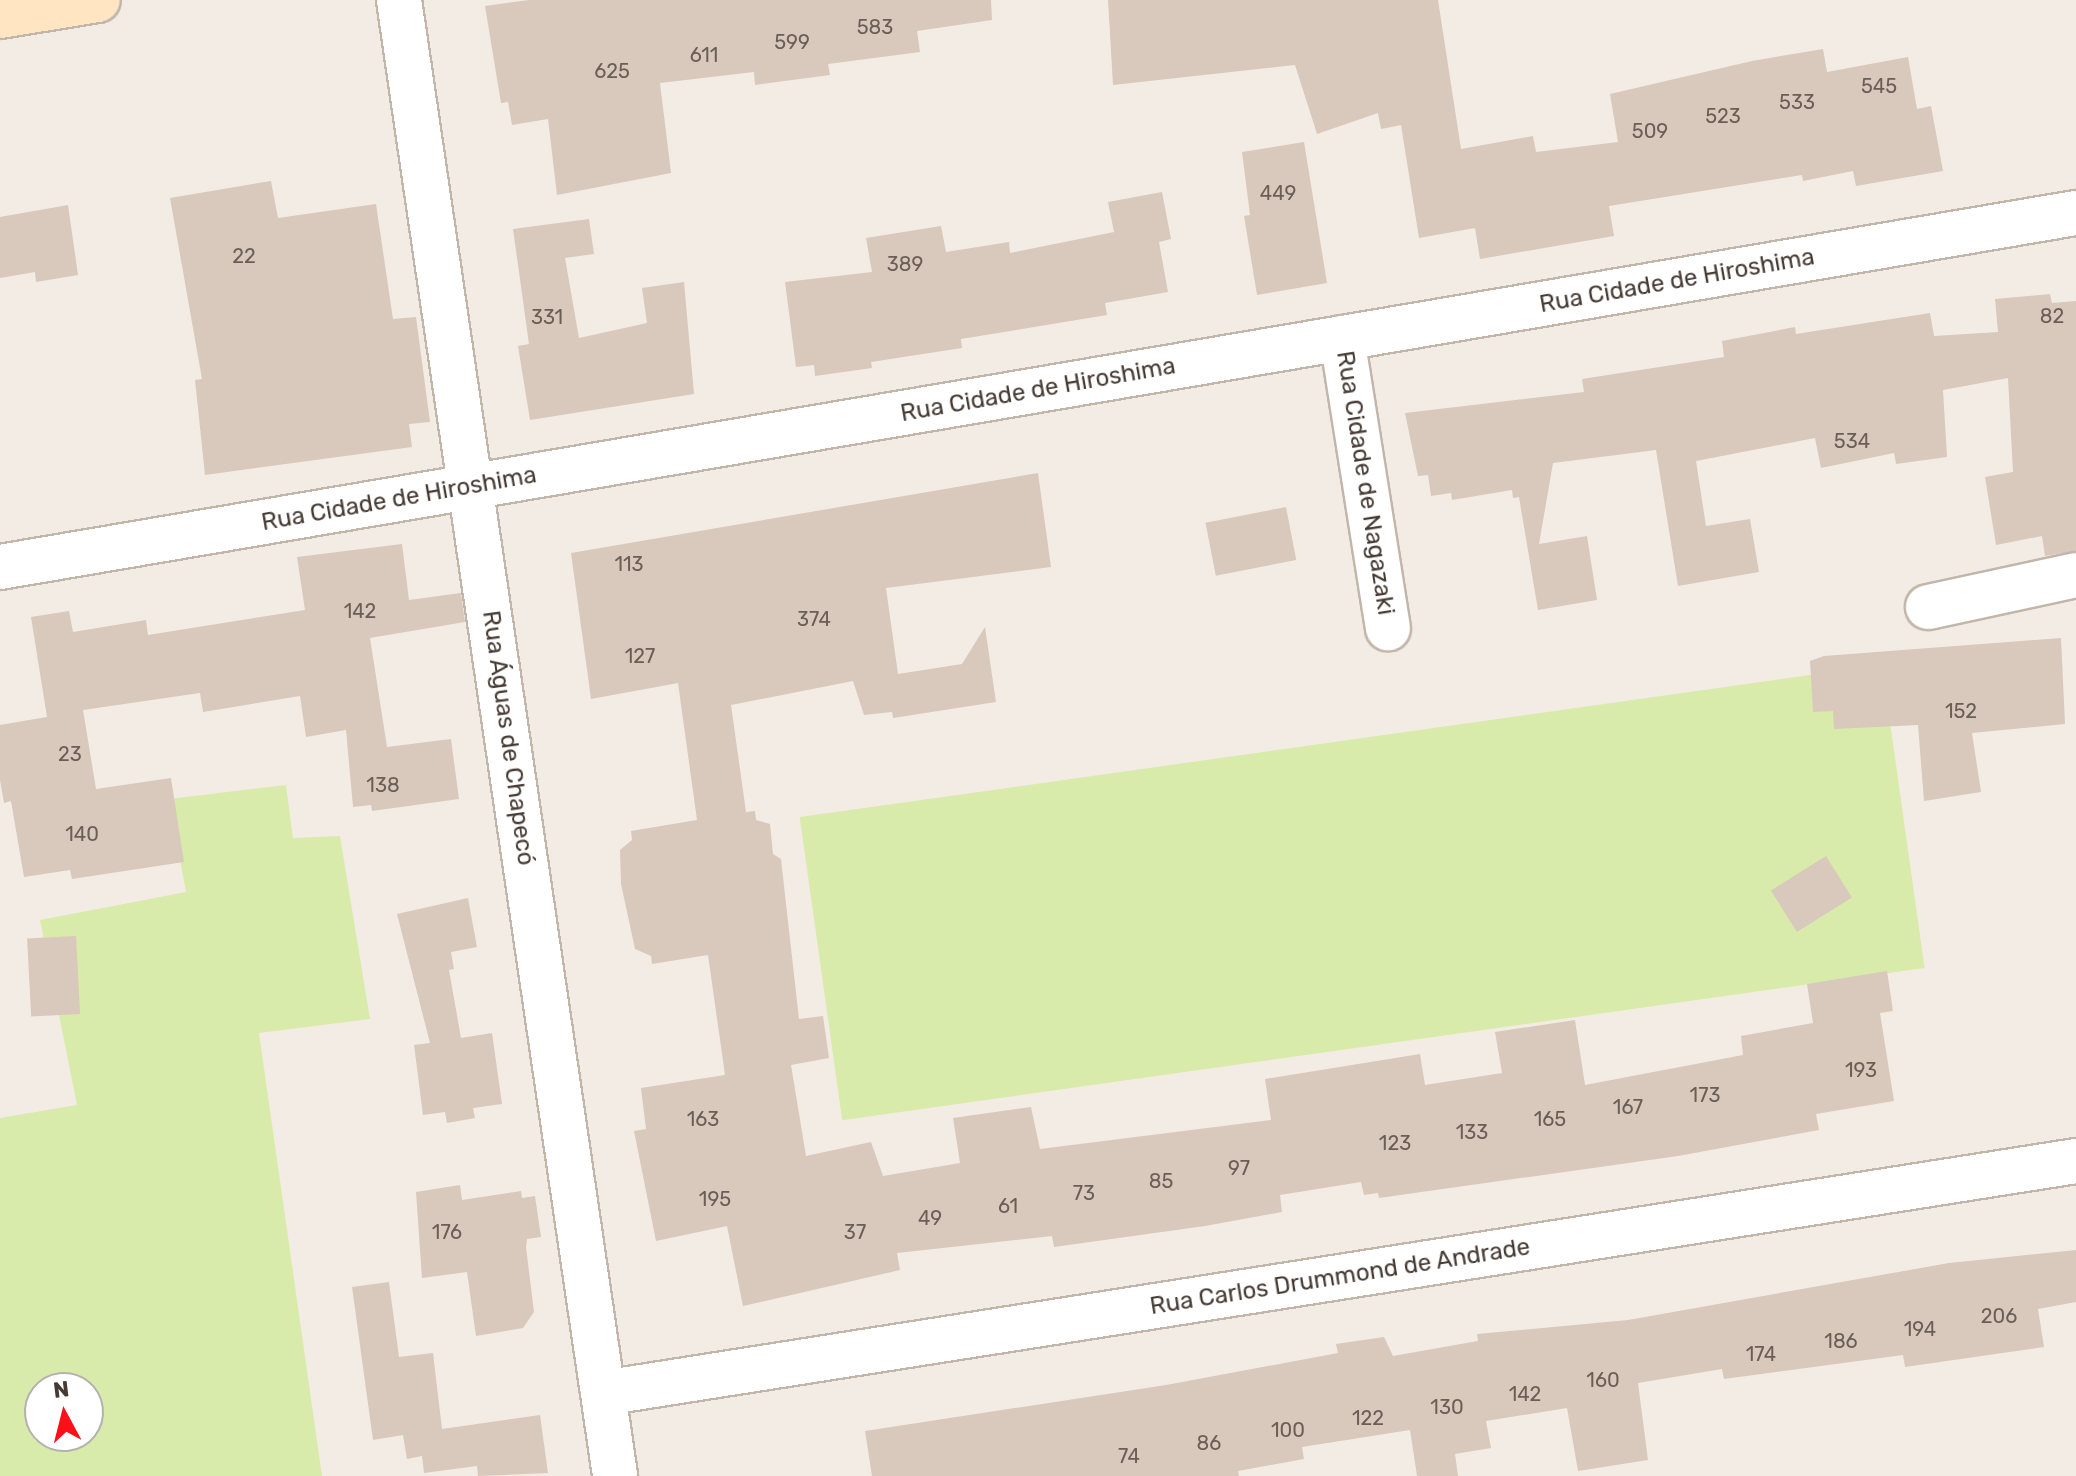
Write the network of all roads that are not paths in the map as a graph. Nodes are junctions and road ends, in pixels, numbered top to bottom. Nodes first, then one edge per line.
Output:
1 (98, 0) edge
2 (399, 0) edge
3 (0, 16) edge
4 (2076, 213) edge
5 (1342, 338) junction
6 (471, 486) junction
7 (0, 567) edge
8 (2076, 575) edge
9 (1928, 607) dead end
10 (1388, 628) dead end
11 (2076, 1161) edge
12 (603, 1393) junction
13 (615, 1476) edge

1 - 3 main road
2 - 6 street, Rua Águas de Chapecó
4 - 5 street, Rua Cidade de Hiroshima
5 - 6 street, Rua Cidade de Hiroshima
5 - 10 street, Rua Cidade de Nagazaki
6 - 7 street, Rua Cidade de Hiroshima
6 - 12 street, Rua Águas de Chapecó
8 - 9 street
11 - 12 street, Rua Carlos Drummond de Andrade
12 - 13 street, Rua Águas de Chapecó

